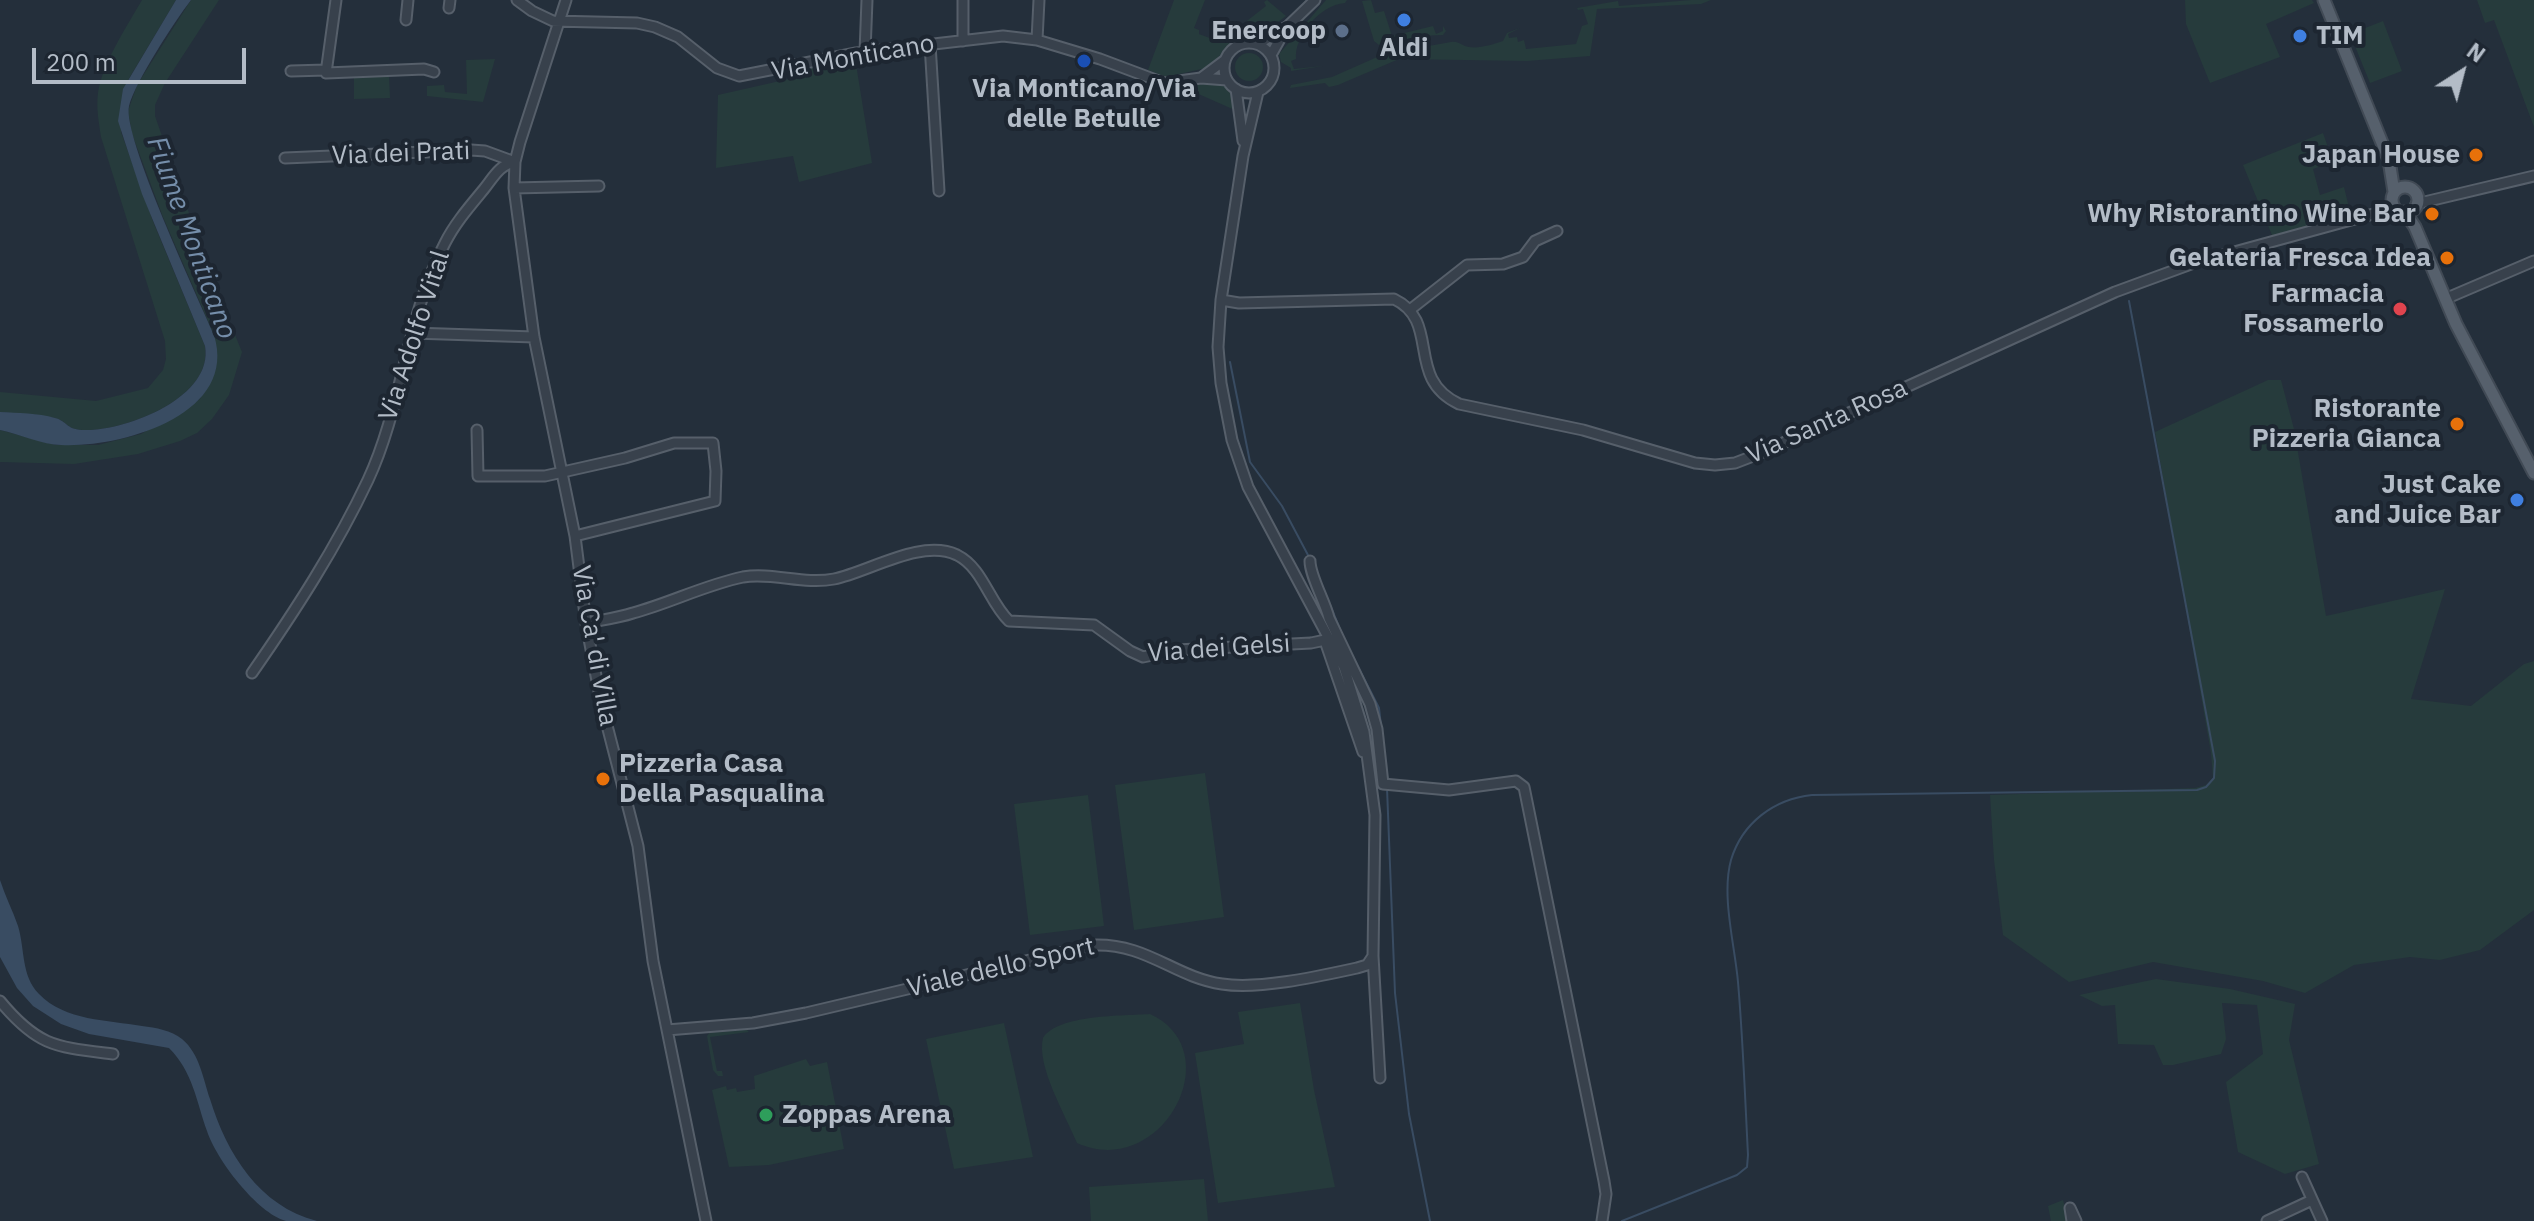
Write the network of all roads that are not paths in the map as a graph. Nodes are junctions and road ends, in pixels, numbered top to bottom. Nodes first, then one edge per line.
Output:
1 (336, 0) edge
2 (408, 0) edge
3 (517, 0) edge
4 (566, 0) edge
5 (867, 0) edge
6 (963, 0) edge
7 (1039, 0) edge
8 (1315, 0) edge
9 (2324, 0) edge
10 (406, 20) dead end
11 (559, 22) junction
12 (1288, 26) junction
13 (1037, 40) junction
14 (963, 41) junction
15 (930, 44) junction
16 (1258, 44) junction
17 (865, 52) junction
18 (1271, 55) junction
19 (1225, 60) junction
20 (326, 70) junction
21 (291, 71) dead end
22 (434, 72) dead end
23 (1201, 78) junction
24 (1227, 80) junction
25 (1236, 89) junction
26 (1258, 92) junction
27 (1240, 105) junction
28 (1251, 119) junction
29 (1243, 156) junction
30 (285, 158) dead end
31 (515, 162) junction
32 (2534, 176) edge
33 (599, 186) dead end
34 (514, 188) junction
35 (939, 191) dead end
36 (2407, 201) junction
37 (1557, 231) dead end
38 (2534, 261) edge
39 (2445, 299) junction
40 (1221, 300) junction
41 (1411, 309) junction
42 (413, 333) junction
43 (534, 337) junction
44 (477, 430) dead end
45 (2532, 465) edge
46 (561, 472) junction
47 (575, 536) junction
48 (1310, 561) dead end
49 (586, 623) junction
50 (1327, 640) junction
51 (252, 673) dead end
52 (1370, 704) junction
53 (1354, 708) junction
54 (1373, 956) junction
55 (0, 1001) edge
56 (667, 1030) junction
57 (113, 1054) dead end
58 (1380, 1078) dead end
59 (2302, 1177) dead end
60 (2312, 1200) junction
61 (2069, 1205) dead end
62 (706, 1221) edge
63 (1602, 1221) edge
64 (2074, 1221) edge
65 (2267, 1221) edge
66 (2322, 1221) edge

1 - 20 street
2 - 10 street
3 - 11 street, Via Monticano
4 - 11 street
5 - 17 street
6 - 14 street
7 - 13 street
8 - 12 street
9 - 36 main road
11 - 17 street, Via Monticano
11 - 31 street
12 - 16 street
12 - 18 street
13 - 14 street, Via Monticano
13 - 23 street, Via Monticano
14 - 15 street, Via Monticano
15 - 17 street, Via Monticano
15 - 35 street
16 - 18 street
16 - 19 street
18 - 26 street
19 - 23 street
19 - 24 street
20 - 21 street
20 - 22 street
23 - 24 street, Via Monticano
24 - 25 street
25 - 26 street
25 - 27 street
26 - 28 street
27 - 28 street
27 - 29 street
28 - 29 street
29 - 40 street
30 - 31 street, Via dei Prati
31 - 34 street, Via Ca' di Villa
31 - 42 street, Via Adolfo Vital
32 - 36 street
33 - 34 street
34 - 43 street, Via Ca' di Villa
36 - 39 main road
36 - 41 street, Via Santa Rosa
37 - 41 street
38 - 39 street
39 - 45 main road
40 - 41 street
40 - 50 street
42 - 43 street
42 - 51 street, Via Adolfo Vital
43 - 46 street, Via Ca' di Villa
44 - 46 street
46 - 47 street, Via Ca' di Villa
46 - 47 street
47 - 49 street, Via Ca' di Villa
48 - 52 street
49 - 50 street, Via dei Gelsi
49 - 56 street, Via Ca' di Villa
50 - 53 street
52 - 53 street
52 - 63 street
53 - 54 street
54 - 56 street, Viale dello Sport
54 - 58 street
55 - 57 street
56 - 62 street, Via Ca' di Villa
59 - 60 street
60 - 65 street
60 - 66 street
61 - 64 street

